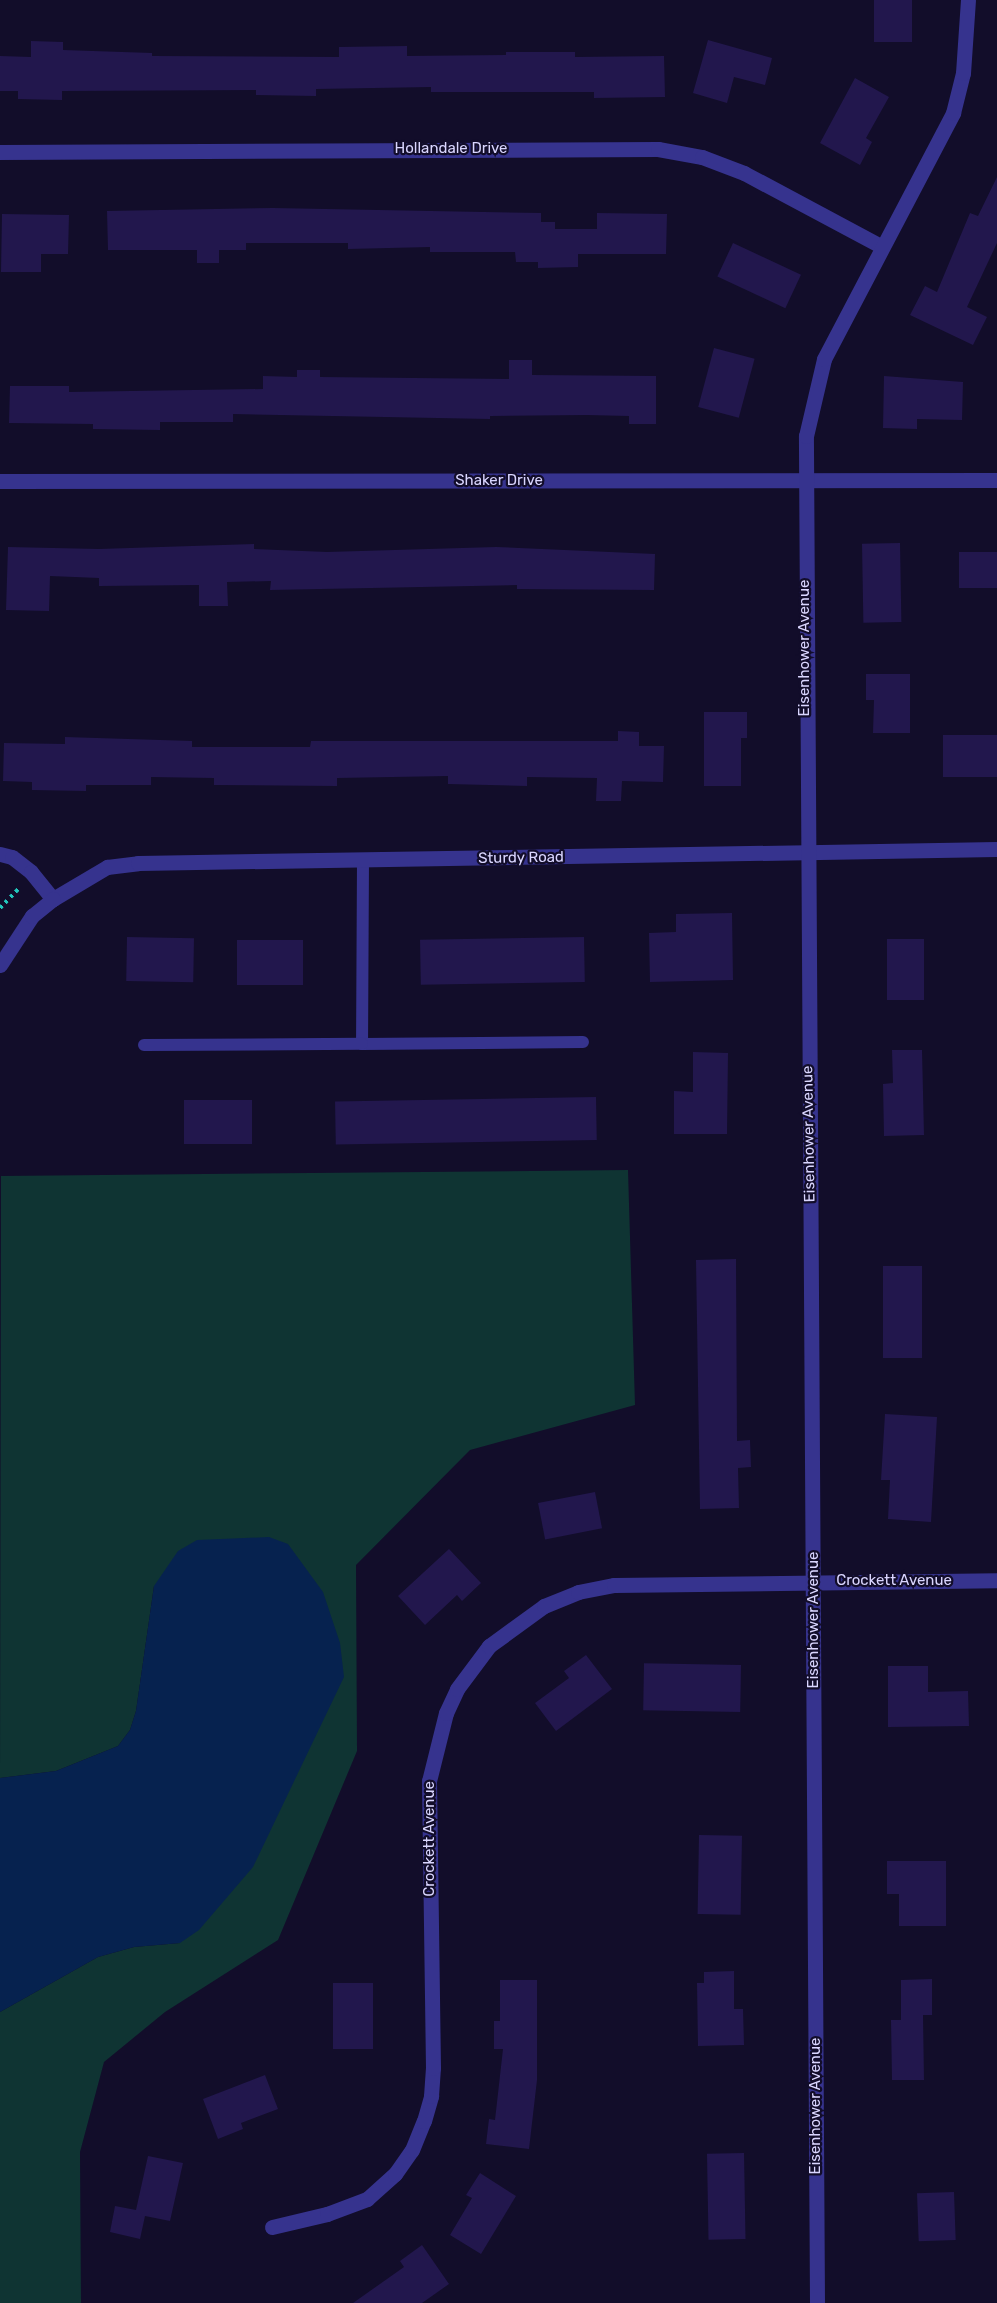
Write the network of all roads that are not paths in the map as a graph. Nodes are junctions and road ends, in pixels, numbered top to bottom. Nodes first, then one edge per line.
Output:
1 (968, 0) edge
2 (0, 152) edge
3 (881, 246) junction
4 (997, 480) edge
5 (804, 481) junction
6 (0, 482) edge
7 (997, 849) edge
8 (0, 854) edge
9 (806, 854) junction
10 (363, 860) junction
11 (53, 899) junction
12 (0, 965) edge
13 (583, 1042) dead end
14 (362, 1044) junction
15 (144, 1045) dead end
16 (997, 1580) edge
17 (814, 1581) junction
18 (272, 2227) dead end
19 (818, 2303) edge

1 - 3 street, Eisenhower Avenue
2 - 3 street, Hollandale Drive
3 - 5 street, Eisenhower Avenue
4 - 5 street, Shaker Drive
5 - 6 street, Shaker Drive
5 - 9 street, Eisenhower Avenue
7 - 9 street, Sturdy Road
8 - 11 street
9 - 10 street, Sturdy Road
9 - 17 street, Eisenhower Avenue
10 - 11 street, Sturdy Road
10 - 14 lane
11 - 12 street, Sturdy Road
13 - 14 lane
14 - 15 lane
16 - 17 street, Crockett Avenue
17 - 18 street, Crockett Avenue
17 - 19 street, Eisenhower Avenue

